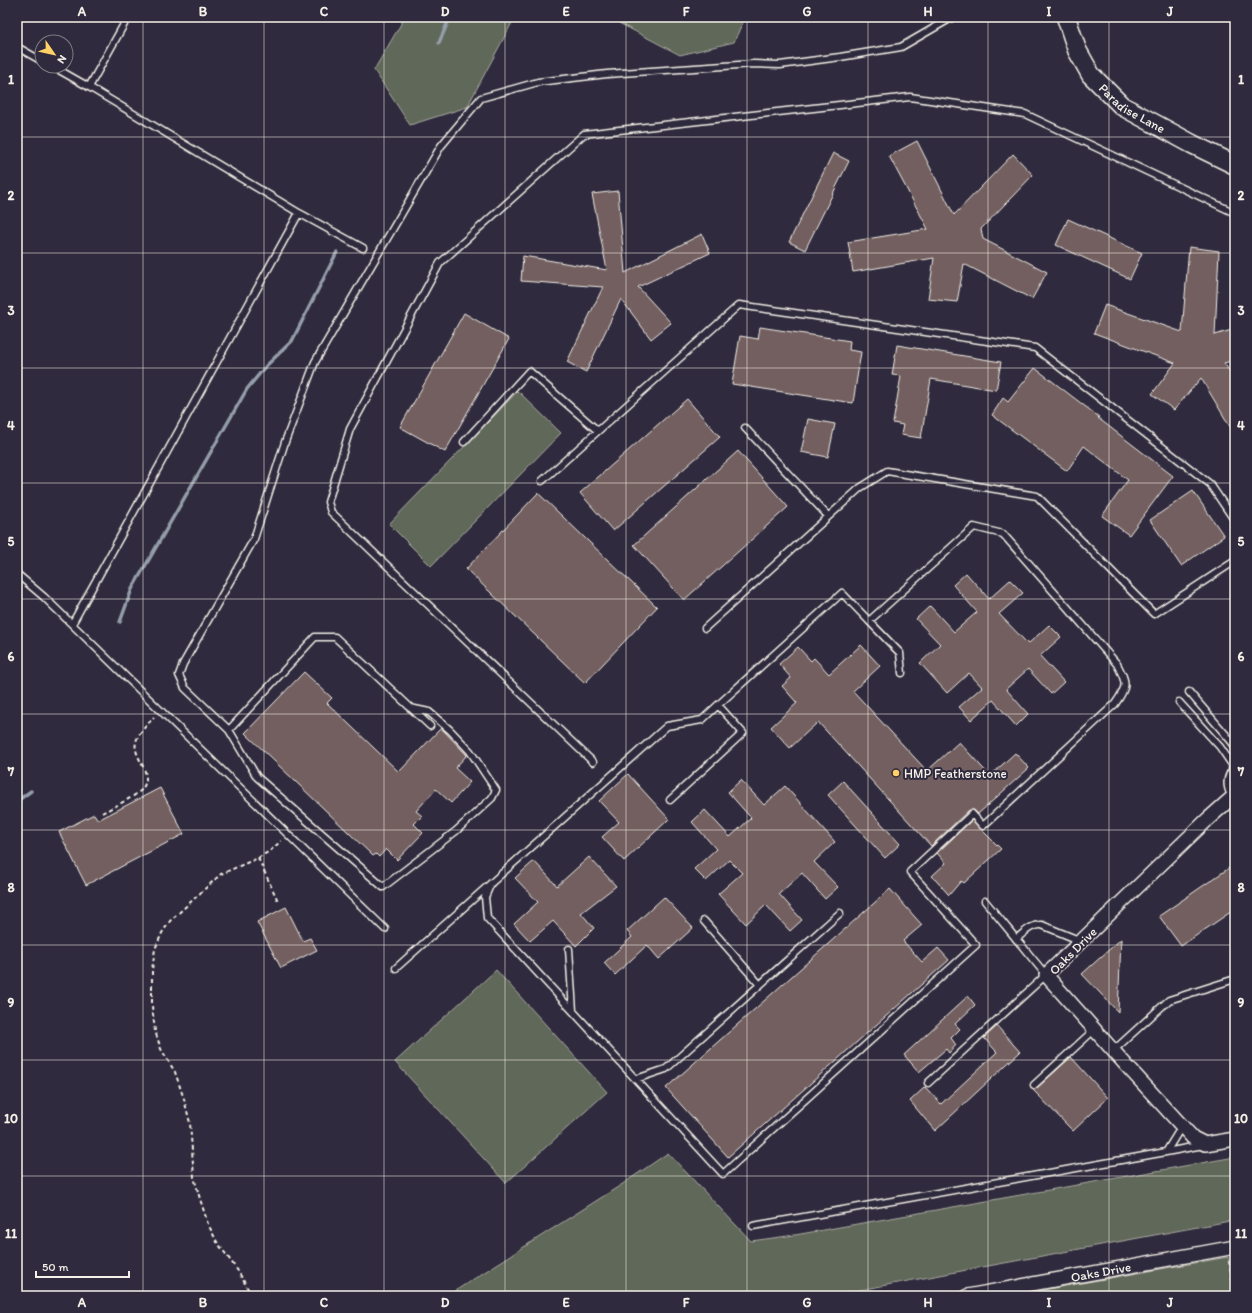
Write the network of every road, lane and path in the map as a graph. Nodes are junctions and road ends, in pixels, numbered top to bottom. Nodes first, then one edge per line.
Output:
1 (128, 17) edge
2 (953, 17) edge
3 (1066, 17) edge
4 (17, 47) edge
5 (34, 57) edge
6 (66, 74) edge
7 (89, 87) junction
8 (1235, 165) edge
9 (299, 212) junction
10 (1235, 213) edge
11 (363, 248) dead end
12 (745, 428) dead end
13 (598, 431) junction
14 (464, 442) dead end
15 (542, 481) dead end
16 (828, 516) junction
17 (1235, 521) edge
18 (1235, 561) edge
19 (17, 574) edge
20 (869, 621) junction
21 (72, 624) junction
22 (705, 628) dead end
23 (902, 673) dead end
24 (1188, 692) dead end
25 (1179, 702) dead end
26 (718, 705) junction
27 (410, 708) junction
28 (160, 710) junction
29 (430, 726) dead end
30 (229, 730) junction
31 (1235, 748) edge
32 (593, 762) dead end
33 (1235, 769) edge
34 (1235, 772) edge
35 (1235, 795) edge
36 (670, 800) dead end
37 (102, 813) dead end
38 (288, 835) junction
39 (258, 858) junction
40 (491, 883) junction
41 (984, 901) dead end
42 (278, 902) dead end
43 (840, 913) dead end
44 (704, 921) dead end
45 (385, 929) dead end
46 (1016, 939) junction
47 (1081, 941) junction
48 (569, 949) dead end
49 (396, 968) dead end
50 (1046, 975) junction
51 (1235, 979) edge
52 (760, 985) junction
53 (573, 1011) junction
54 (1094, 1030) junction
55 (1113, 1051) junction
56 (636, 1079) junction
57 (928, 1084) dead end
58 (1034, 1085) dead end
59 (1182, 1126) junction
60 (1235, 1139) edge
61 (1205, 1144) junction
62 (1166, 1152) junction
63 (753, 1226) dead end
64 (1230, 1247) edge
65 (252, 1296) edge
66 (967, 1296) edge
67 (1235, 1296) edge

1 - 7 lane
2 - 30 lane
3 - 8 street, Paradise Lane
4 - 5 lane
6 - 7 lane
7 - 9 lane
9 - 11 lane
9 - 21 lane
10 - 32 lane
12 - 16 lane
13 - 14 lane
13 - 15 lane
13 - 17 lane
16 - 18 lane
16 - 22 lane
19 - 21 lane
20 - 23 lane
20 - 26 lane
20 - 56 lane
21 - 28 lane
24 - 31 lane
25 - 33 lane
26 - 36 lane
26 - 40 lane
27 - 29 lane
27 - 30 lane
27 - 30 lane
28 - 37 path
28 - 38 lane
34 - 35 street
35 - 47 street, Oaks Drive
38 - 39 path
38 - 45 lane
39 - 42 path
39 - 65 path
40 - 49 lane
40 - 53 lane
41 - 46 lane
43 - 52 lane
44 - 52 lane
46 - 47 lane
46 - 50 lane
47 - 50 street, Oaks Drive
48 - 53 lane
50 - 54 street, Oaks Drive
50 - 57 lane
51 - 55 lane
52 - 56 lane
53 - 56 lane
54 - 55 street, Oaks Drive
54 - 58 lane
55 - 59 street, Oaks Drive
59 - 61 street, Oaks Drive
59 - 62 lane
60 - 61 street
61 - 62 lane
62 - 63 lane
64 - 66 street, Oaks Drive
64 - 67 path

